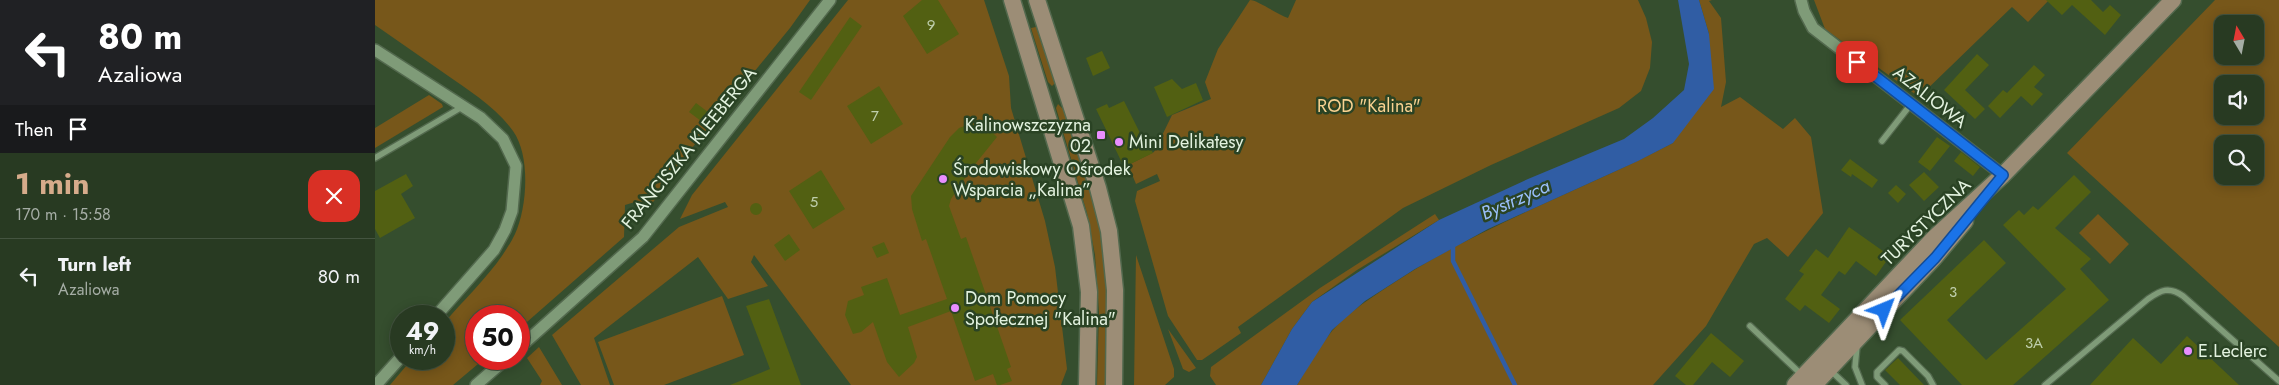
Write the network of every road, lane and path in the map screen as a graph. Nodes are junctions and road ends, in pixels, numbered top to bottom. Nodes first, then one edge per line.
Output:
1 (830, 0) edge
2 (1012, 0) edge
3 (1037, 0) edge
4 (1801, 0) edge
5 (2173, 0) edge
6 (375, 50) edge
7 (1067, 91) junction
8 (1042, 99) junction
9 (1911, 104) junction
10 (463, 105) junction
11 (1882, 141) dead end
12 (375, 158) edge
13 (2003, 175) junction
14 (446, 305) edge
15 (1750, 326) dead end
16 (1859, 336) junction
17 (530, 338) edge
18 (1824, 365) junction
19 (390, 369) edge
20 (493, 370) edge
21 (2279, 381) edge
22 (1804, 382) edge
23 (376, 385) edge
24 (476, 385) edge
25 (1087, 385) edge
26 (1114, 385) edge
27 (1846, 385) edge
28 (1862, 385) edge
29 (1885, 385) edge
30 (1933, 385) edge
31 (2045, 385) edge

1 - 17 street, FRANCISZKA KLEEBERGA
2 - 8 main road
3 - 7 main road
4 - 9 street, AZALIOWA
5 - 13 main road, TURYSTYCZNA
6 - 10 street
7 - 8 main road
7 - 26 main road
8 - 25 main road
9 - 11 lane
9 - 13 street, AZALIOWA
10 - 12 lane
10 - 14 street
13 - 16 main road, TURYSTYCZNA
13 - 18 main road, TURYSTYCZNA
15 - 22 lane
16 - 18 main road, TURYSTYCZNA
16 - 28 lane
18 - 22 main road, TURYSTYCZNA
18 - 27 lane
19 - 23 street
20 - 24 street
21 - 31 lane
29 - 30 lane

